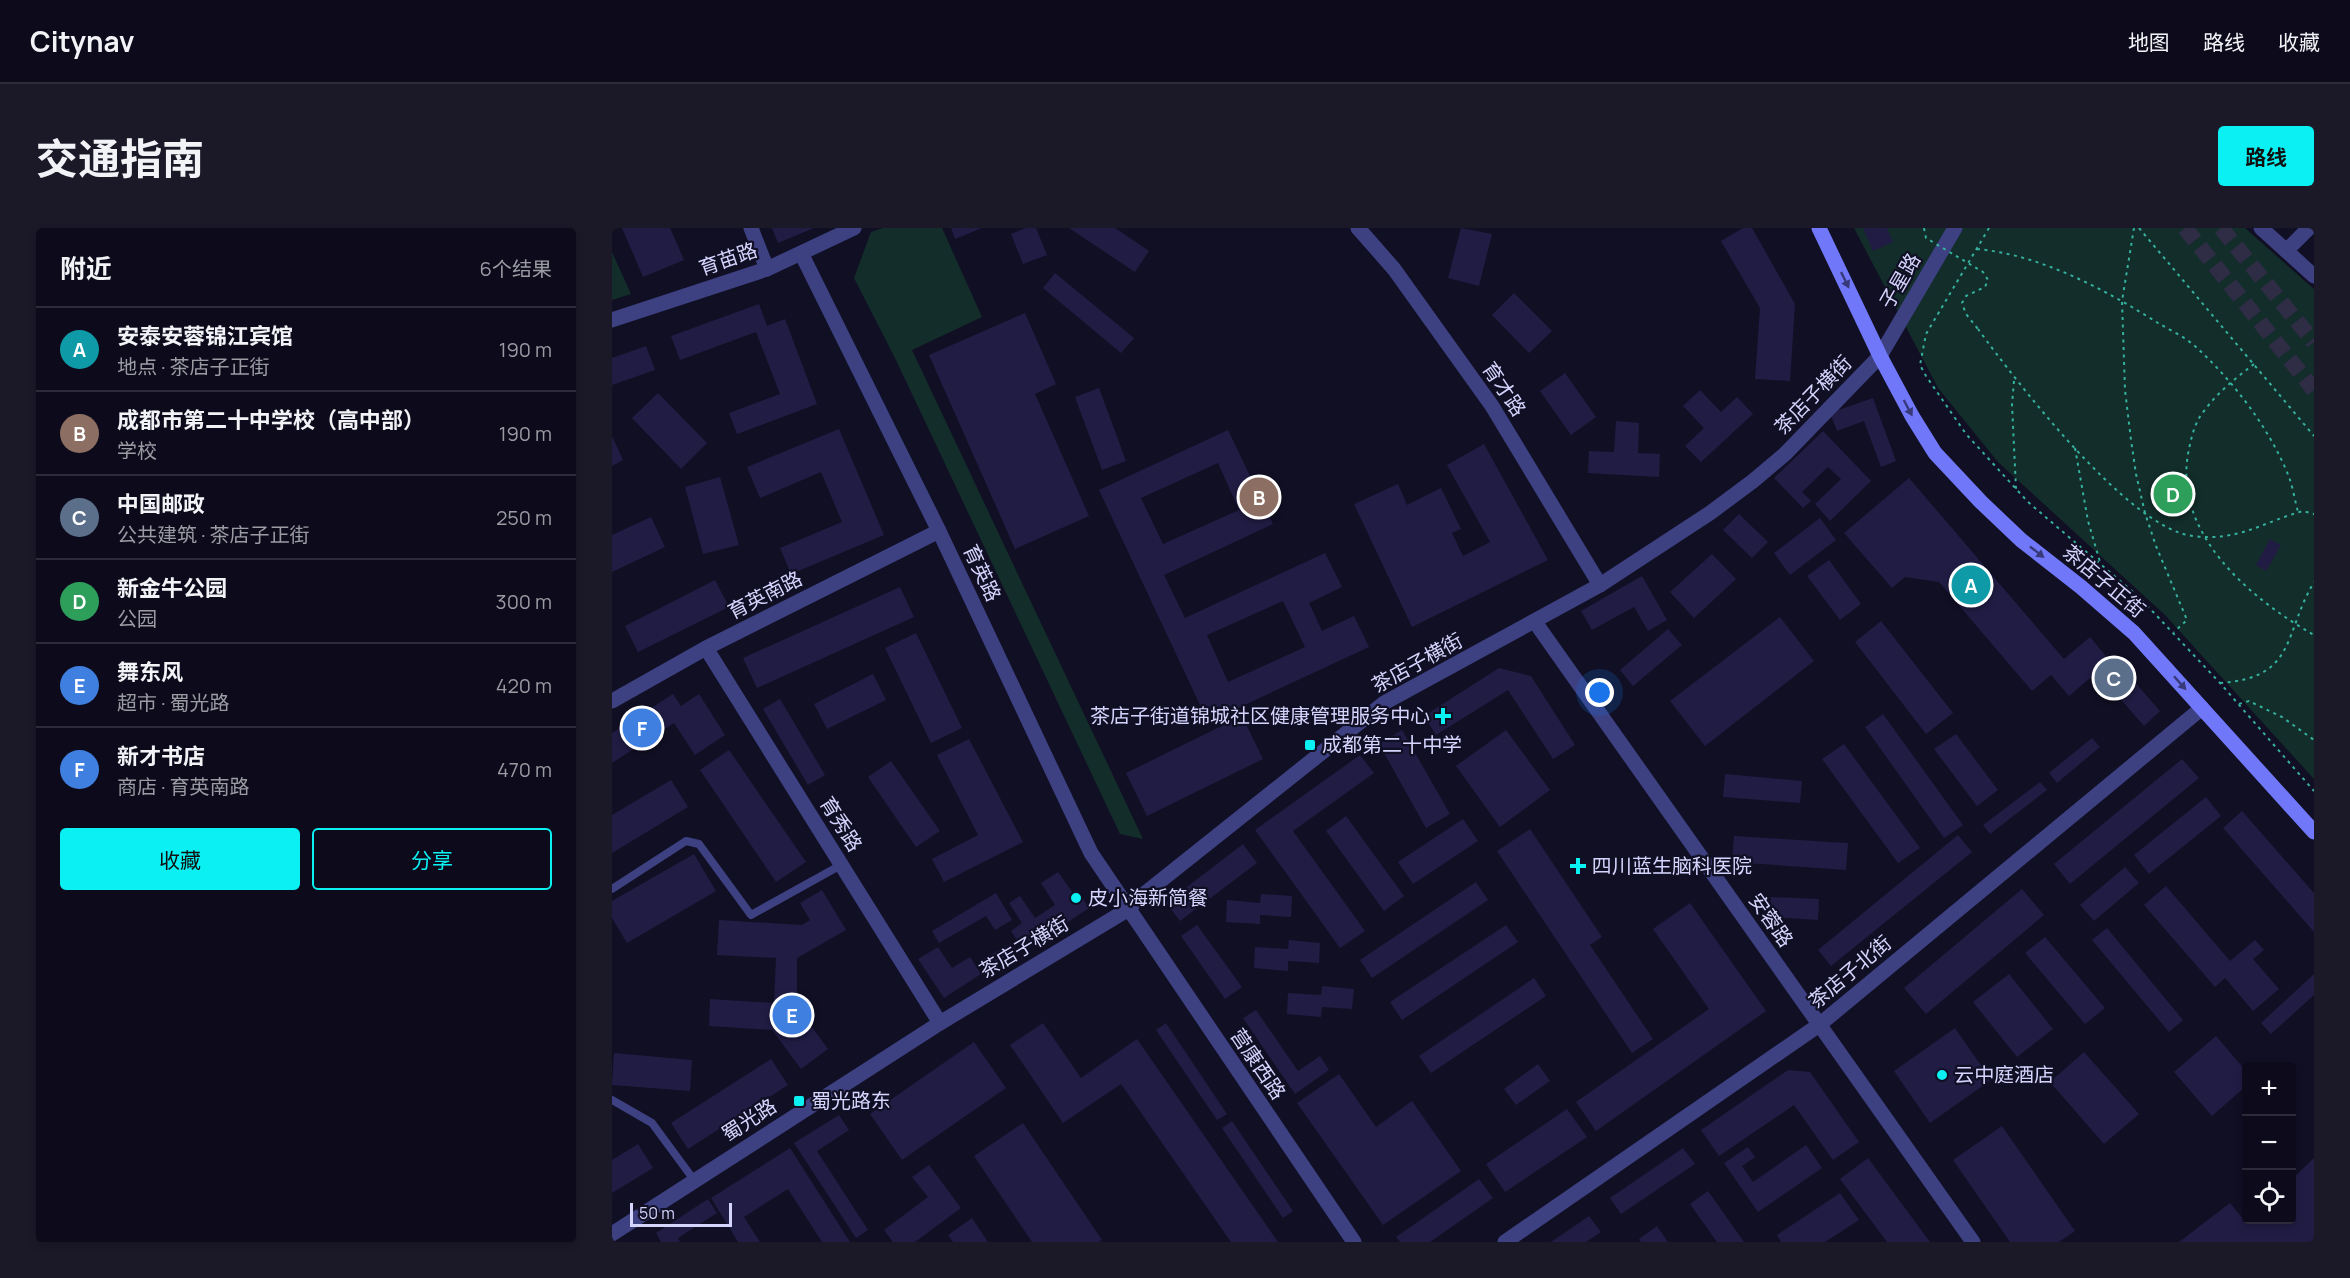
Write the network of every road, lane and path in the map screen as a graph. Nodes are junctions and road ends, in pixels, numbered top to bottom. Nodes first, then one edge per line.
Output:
1 (751, 228) edge
2 (854, 228) edge
3 (1358, 228) edge
4 (1819, 228) edge
5 (1924, 228) edge
6 (1955, 228) edge
7 (1989, 228) edge
8 (2134, 228) edge
9 (2139, 228) edge
10 (2261, 228) edge
11 (2308, 228) edge
12 (1977, 249) junction
13 (2286, 250) junction
14 (801, 253) junction
15 (767, 269) junction
16 (2314, 276) edge
17 (2122, 301) junction
18 (612, 320) edge
19 (1880, 356) junction
20 (2254, 364) junction
21 (2014, 379) junction
22 (2230, 383) junction
23 (2314, 436) edge
24 (2075, 448) junction
25 (2016, 489) junction
26 (2298, 512) junction
27 (2145, 513) junction
28 (2314, 514) edge
29 (939, 531) junction
30 (2204, 537) junction
31 (2100, 562) junction
32 (2314, 582) edge
33 (1600, 585) junction
34 (1535, 622) junction
35 (2296, 624) junction
36 (2174, 632) junction
37 (2314, 634) edge
38 (706, 648) junction
39 (2220, 683) junction
40 (612, 701) edge
41 (2238, 704) junction
42 (2202, 708) junction
43 (2314, 740) edge
44 (2314, 791) edge
45 (2314, 832) edge
46 (841, 865) junction
47 (612, 889) edge
48 (1127, 910) junction
49 (940, 1023) junction
50 (1819, 1025) junction
51 (612, 1100) edge
52 (694, 1180) junction
53 (612, 1234) edge
54 (1354, 1242) edge
55 (1505, 1242) edge
56 (1973, 1242) edge

1 - 15 street
2 - 14 street, 育苗路
3 - 33 street, 育才路
4 -> 19 main road, 茶店子正街
5 - 21 path, bridge
6 - 19 street, 子星路
7 - 12 path
8 - 17 path
9 - 20 path
10 - 13 street
11 - 13 street
12 - 17 path
12 - 25 path
13 - 16 street
14 - 15 street, 育苗路
14 - 29 street, 育英路
15 - 18 street, 育苗路
17 - 22 path
17 - 27 path
19 - 33 street, 茶店子横街
19 -> 42 main road, 茶店子正街
20 - 22 path
20 - 23 path
21 - 24 path
21 - 25 path
22 - 26 path
22 - 30 path
24 - 27 path
24 - 31 path
25 - 31 path
26 - 28 path
26 - 30 path
27 - 30 path
27 - 36 path
29 - 38 street, 育英南路
29 - 48 street, 育英路
30 - 35 path
31 - 36 path
32 - 35 path
33 - 34 street, 茶店子横街
34 - 48 street, 茶店子横街
34 - 50 street, 安蓉路
35 - 37 path
35 - 39 path
36 - 39 path
38 - 40 street, 育英南路
38 - 46 street, 育秀路
39 - 41 path
41 - 43 path
41 - 44 path
42 - 45 main road, 茶店子正街
42 - 50 street, 茶店子北街
46 - 47 lane
46 - 49 street, 育秀路
48 - 49 street, 茶店子横街
48 - 54 street, 营康西路
49 - 52 street, 蜀光路
50 - 55 street, 茶店子北街
50 - 56 street, 安蓉路
51 - 52 lane
52 - 53 street, 蜀光路

